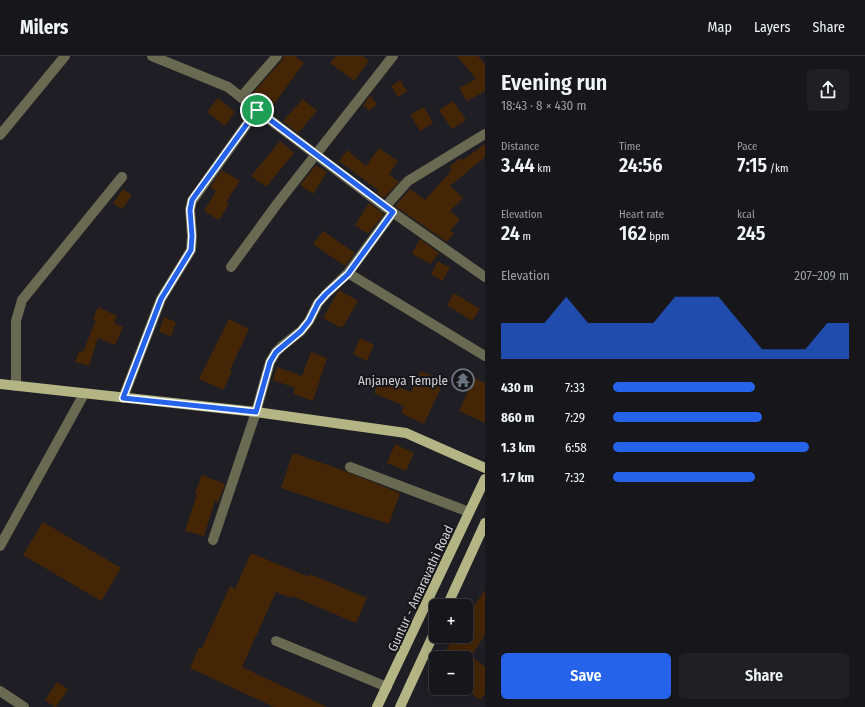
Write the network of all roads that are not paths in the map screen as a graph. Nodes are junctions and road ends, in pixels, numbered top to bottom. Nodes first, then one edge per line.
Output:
1 (65, 56) edge
2 (152, 56) edge
3 (277, 56) edge
4 (392, 56) edge
5 (241, 97) junction
6 (257, 110) junction
7 (485, 134) edge
8 (0, 135) edge
9 (316, 155) junction
10 (122, 177) dead end
11 (389, 210) junction
12 (231, 267) dead end
13 (348, 274) junction
14 (485, 276) edge
15 (485, 356) edge
16 (0, 384) edge
17 (16, 386) junction
18 (84, 394) junction
19 (123, 398) junction
20 (256, 412) junction
21 (350, 466) dead end
22 (485, 468) edge
23 (485, 481) edge
24 (470, 512) junction
25 (485, 523) edge
26 (213, 540) dead end
27 (0, 546) edge
28 (450, 599) edge
29 (276, 641) dead end
30 (430, 643) edge
31 (387, 687) junction
32 (0, 691) edge
33 (24, 707) edge
34 (377, 707) edge
35 (400, 707) edge

1 - 8 street
2 - 5 street
3 - 5 street
4 - 9 street
5 - 6 street
6 - 9 street
6 - 19 street
7 - 11 street
9 - 11 street
9 - 12 street
10 - 17 street
11 - 13 street
11 - 14 street
13 - 15 street
13 - 20 street
16 - 17 main road
17 - 18 main road
18 - 19 main road
18 - 27 street
19 - 20 main road
20 - 22 main road
20 - 26 street
21 - 24 street
23 - 24 main road, Guntur - Amaravathi Road
24 - 31 main road, Guntur - Amaravathi Road
25 - 28 main road
29 - 31 street
30 - 35 main road
31 - 34 main road, Guntur - Amaravathi Road
32 - 33 street

